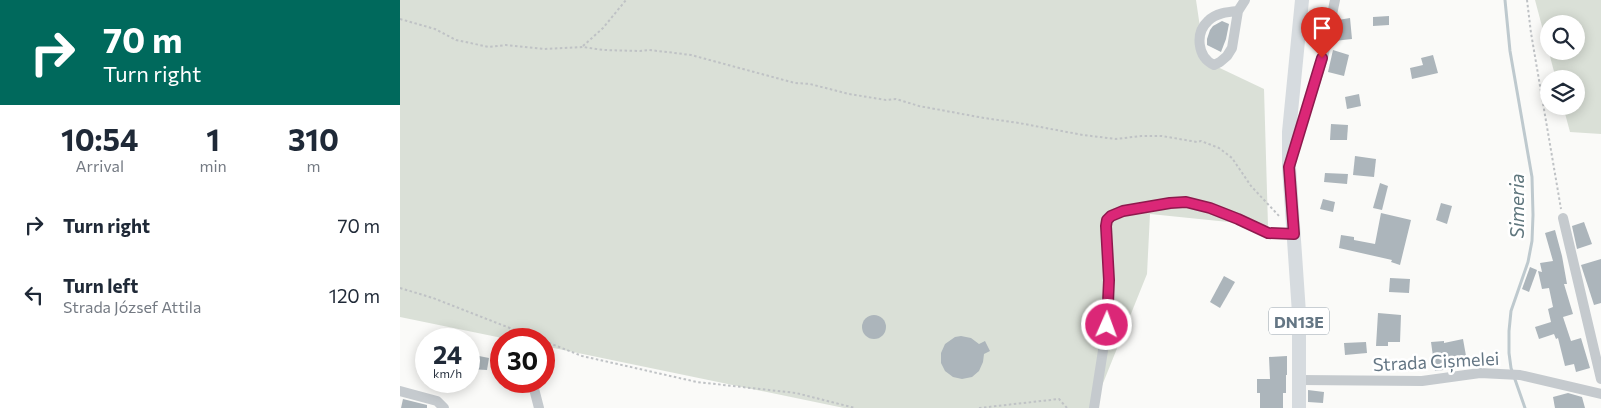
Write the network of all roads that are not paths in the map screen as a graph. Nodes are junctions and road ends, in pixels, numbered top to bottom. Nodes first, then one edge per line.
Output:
1 (1245, 0) edge
2 (1302, 0) edge
3 (1335, 0) edge
4 (1238, 11) junction
5 (1289, 167) junction
6 (1563, 218) road end
7 (1294, 234) junction
8 (1601, 379) edge
9 (1300, 380) junction
10 (400, 391) edge
11 (535, 393) edge
12 (1601, 394) edge
13 (444, 408) edge
14 (539, 408) edge
15 (1094, 408) edge
16 (1299, 408) edge

1 - 4 street
2 - 5 main road, DN13E
3 - 5 street
4 - 4 street
5 - 7 main road, DN13E
6 - 8 street
7 - 9 main road, DN13E
7 - 15 street
9 - 12 street, Strada Cișmelei
9 - 16 main road, DN13E
10 - 13 street
11 - 14 street

